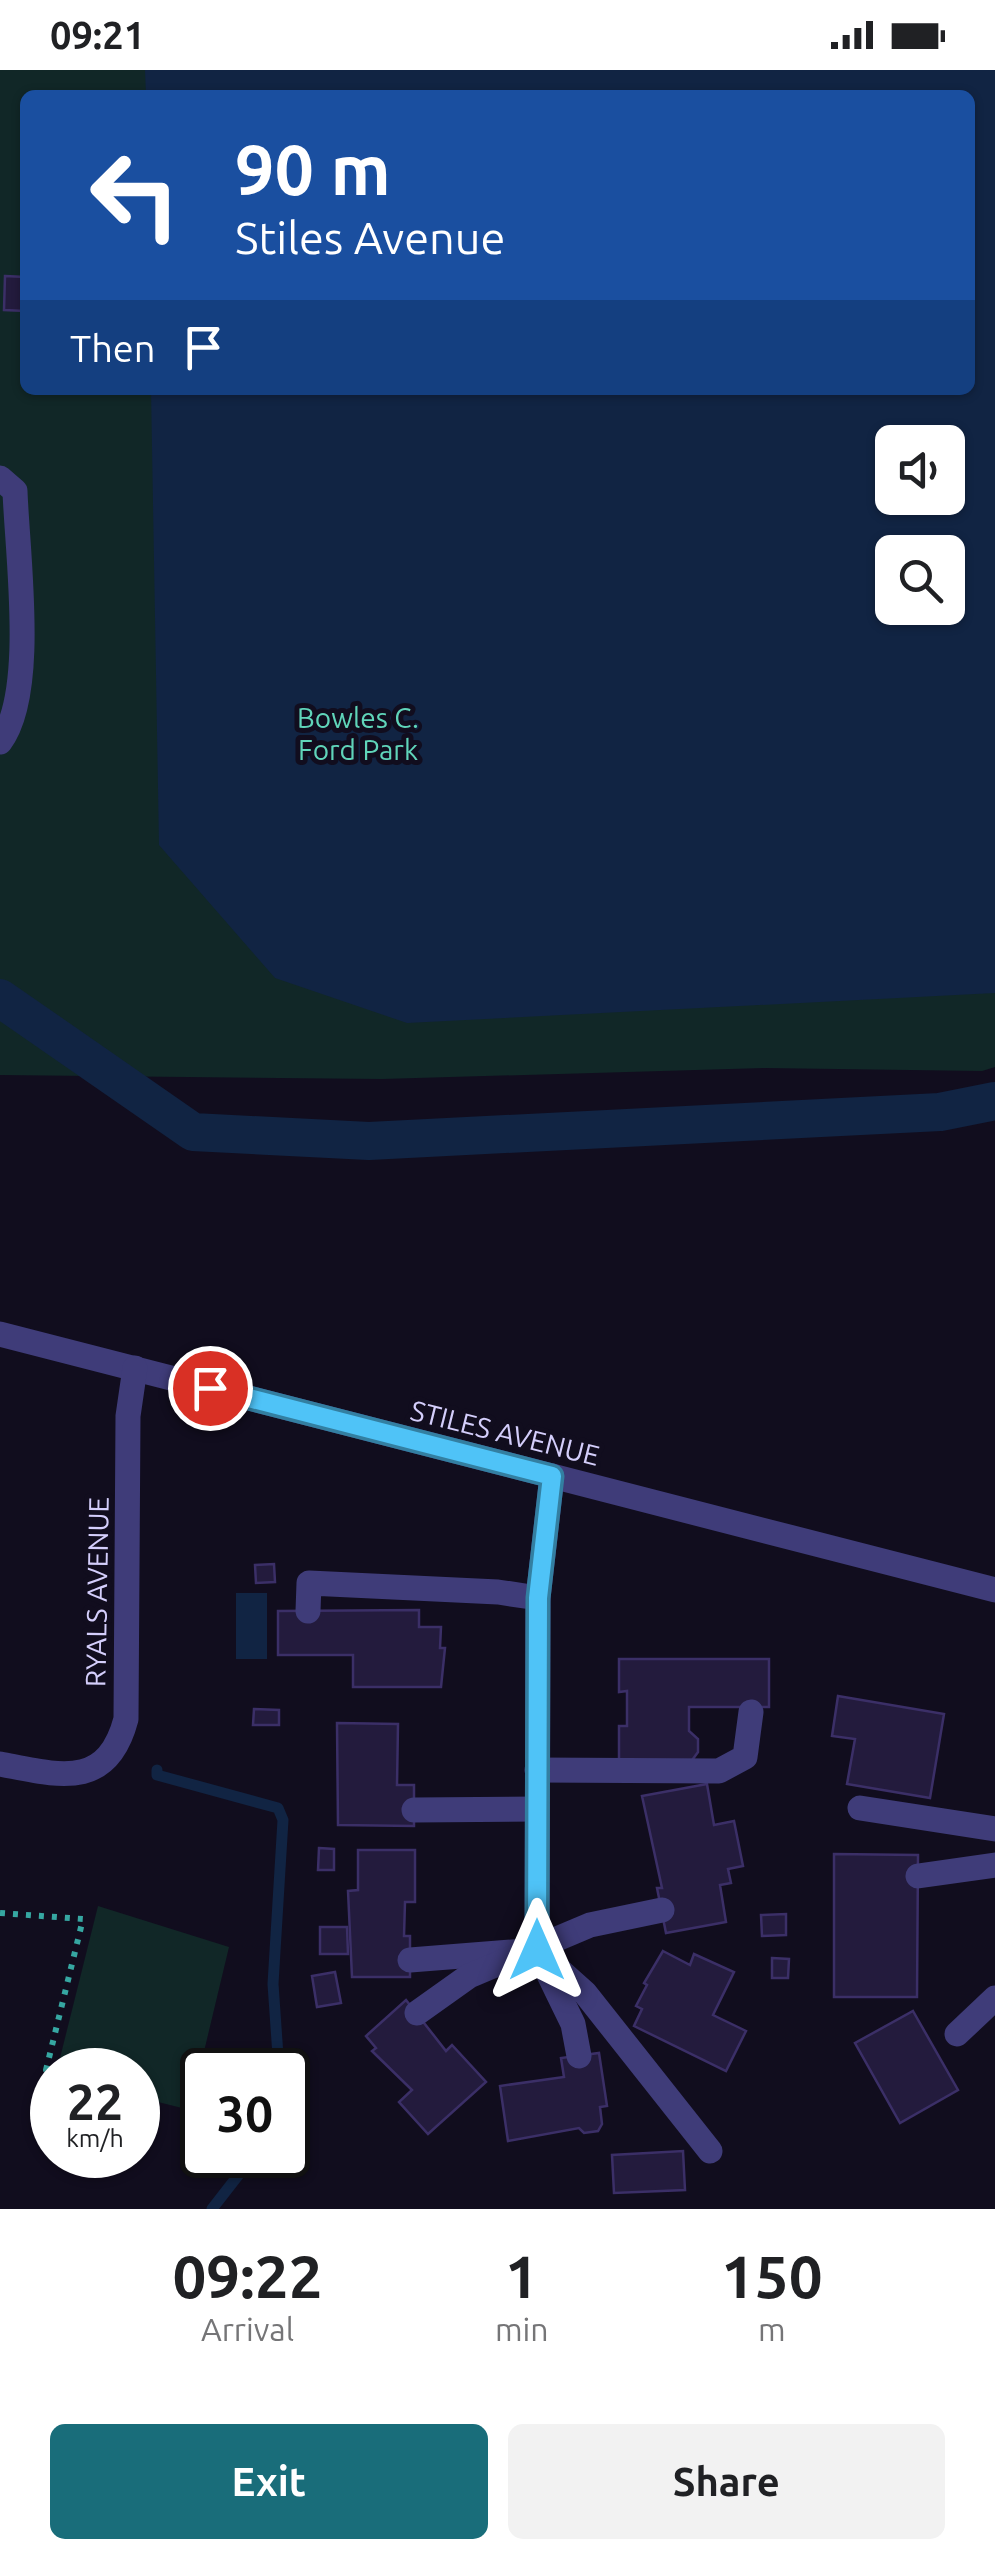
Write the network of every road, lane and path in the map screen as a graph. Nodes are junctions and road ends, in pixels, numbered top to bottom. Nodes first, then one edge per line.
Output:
1 (0, 478) edge
2 (0, 742) edge
3 (0, 1334) edge
4 (135, 1368) junction
5 (552, 1476) junction
6 (995, 1590) edge
7 (538, 1598) junction
8 (308, 1611) dead end
9 (751, 1712) dead end
10 (0, 1764) edge
11 (537, 1770) junction
12 (860, 1808) dead end
13 (537, 1809) junction
14 (414, 1810) dead end
15 (995, 1829) edge
16 (995, 1865) edge
17 (918, 1876) dead end
18 (662, 1910) dead end
19 (0, 1913) edge
20 (537, 1950) junction
21 (410, 1960) dead end
22 (995, 1998) edge
23 (417, 2013) dead end
24 (957, 2034) dead end
25 (51, 2048) edge
26 (579, 2056) dead end
27 (710, 2151) dead end

1 - 2 street
3 - 4 street, STILES AVENUE
4 - 5 street, STILES AVENUE
4 - 10 street, RYALS AVENUE
5 - 6 street, STILES AVENUE
5 - 7 street
7 - 8 street
7 - 11 street
9 - 11 street
11 - 13 street
12 - 15 street
13 - 14 street
13 - 20 street
16 - 17 street
18 - 20 street
19 - 25 path
20 - 21 street
20 - 23 street
20 - 26 street
20 - 27 street
22 - 24 street

